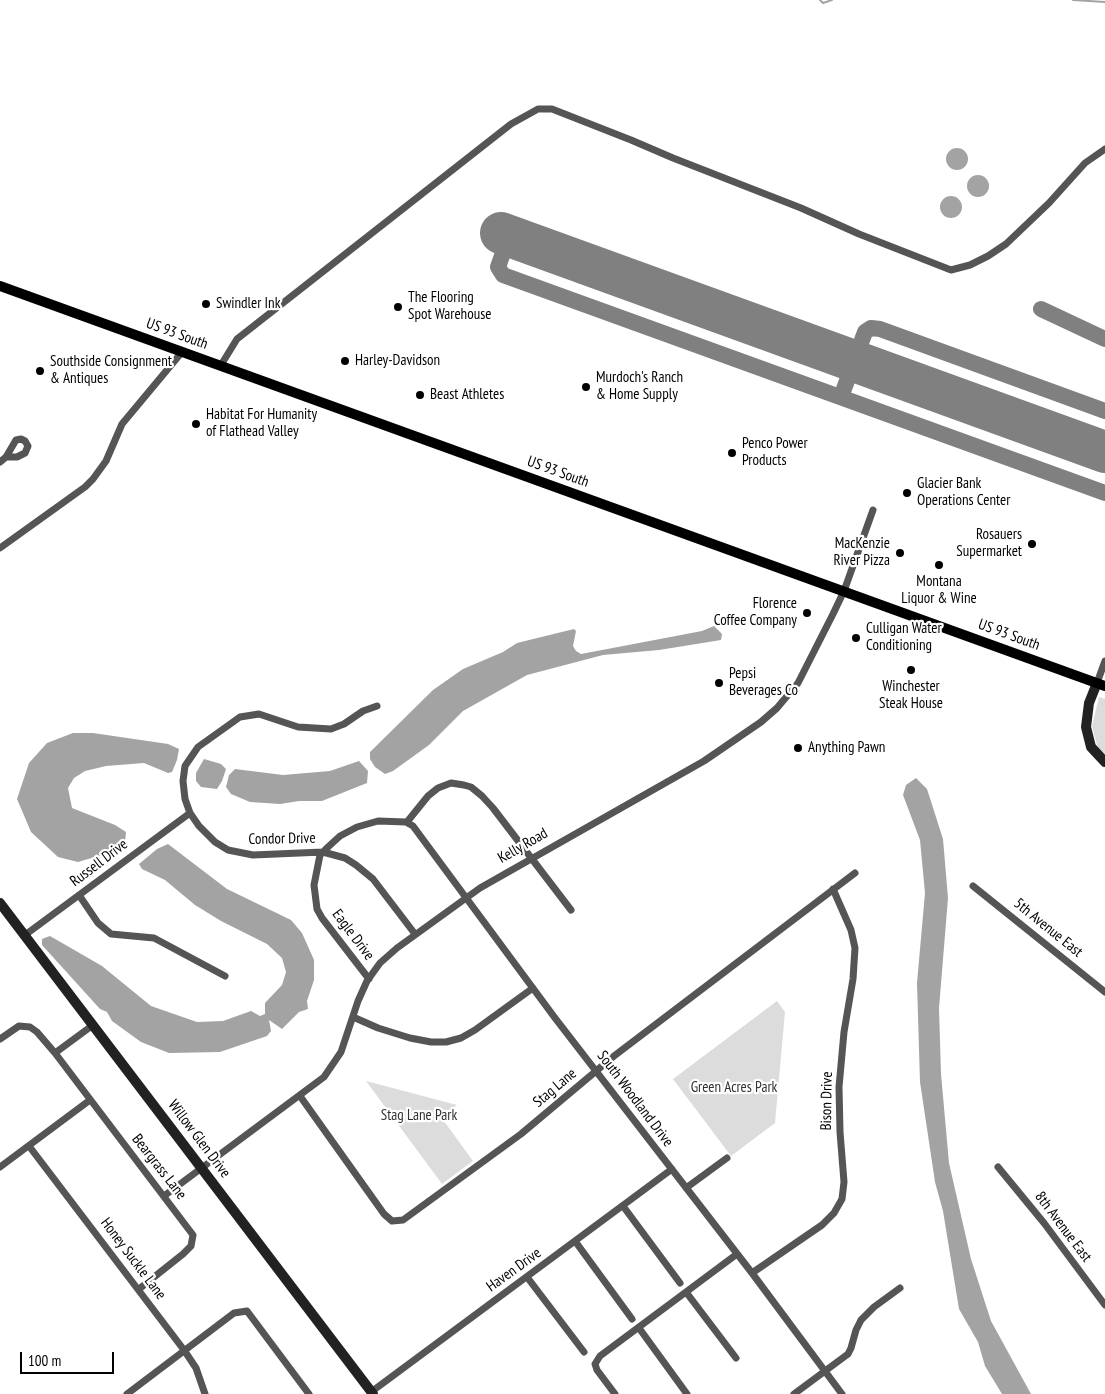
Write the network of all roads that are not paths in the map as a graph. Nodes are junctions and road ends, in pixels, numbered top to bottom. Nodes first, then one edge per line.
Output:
1 (1105, 149) edge
2 (0, 286) edge
3 (182, 352) junction
4 (221, 365) junction
5 (873, 510) dead end
6 (0, 548) edge
7 (844, 591) junction
8 (1105, 660) edge
9 (1101, 685) edge
10 (378, 706) dead end
11 (1105, 762) edge
12 (190, 813) junction
13 (407, 822) junction
14 (323, 852) junction
15 (530, 858) junction
16 (855, 872) dead end
17 (973, 886) dead end
18 (833, 889) junction
19 (79, 895) junction
20 (466, 898) junction
21 (0, 903) edge
22 (571, 910) dead end
23 (415, 934) junction
24 (25, 935) junction
25 (225, 976) dead end
26 (369, 979) junction
27 (533, 988) junction
28 (1105, 992) edge
29 (353, 1017) junction
30 (93, 1025) junction
31 (0, 1039) edge
32 (55, 1053) junction
33 (597, 1071) junction
34 (300, 1096) junction
35 (90, 1100) junction
36 (28, 1146) junction
37 (727, 1158) dead end
38 (0, 1167) edge
39 (201, 1167) junction
40 (998, 1167) dead end
41 (672, 1170) junction
42 (686, 1188) junction
43 (164, 1196) junction
44 (623, 1206) junction
45 (575, 1241) junction
46 (737, 1254) junction
47 (752, 1273) junction
48 (527, 1277) junction
49 (680, 1283) dead end
50 (900, 1288) dead end
51 (138, 1289) junction
52 (686, 1292) junction
53 (1105, 1305) edge
54 (632, 1319) dead end
55 (639, 1328) junction
56 (184, 1350) junction
57 (584, 1352) dead end
58 (736, 1358) dead end
59 (825, 1371) junction
60 (372, 1393) edge
61 (127, 1394) edge
62 (205, 1394) edge
63 (310, 1394) edge
64 (615, 1394) edge
65 (687, 1394) edge
66 (794, 1394) edge
67 (842, 1394) edge

1 - 4 street
2 - 3 main road, US 93 South
3 - 4 main road, US 93 South
3 - 6 street
4 - 7 main road, US 93 South
5 - 7 street, Kelly Road
7 - 9 main road, US 93 South
7 - 15 street, Kelly Road
8 - 9 street
9 - 11 main road
10 - 12 street
12 - 14 street, Condor Drive
12 - 19 street, Russell Drive
13 - 14 street
13 - 15 street
13 - 20 street, South Woodland Drive
14 - 23 street, Condor Drive
14 - 26 street, Eagle Drive
15 - 20 street, Kelly Road
15 - 22 street
16 - 18 street, Stag Lane
17 - 28 street, 5th Avenue East
18 - 33 street, Stag Lane
18 - 47 street, Bison Drive
19 - 24 street, Russell Drive
19 - 25 street
20 - 23 street, Kelly Road
20 - 27 street, South Woodland Drive
21 - 24 main road, Willow Glen Drive
23 - 26 street, Kelly Road
24 - 30 main road, Willow Glen Drive
26 - 29 street, Kelly Road
27 - 29 street
27 - 33 street, South Woodland Drive
29 - 34 street, Kelly Road
30 - 32 street
30 - 39 main road, Willow Glen Drive
31 - 32 street, Beargrass Lane
32 - 35 street, Beargrass Lane
33 - 34 street, Stag Lane
33 - 41 street, South Woodland Drive
34 - 39 street, Kelly Road
35 - 36 street
35 - 43 street, Beargrass Lane
36 - 38 street
36 - 51 street, Honey Suckle Lane
37 - 42 street
39 - 43 street, Kelly Road
39 - 60 main road, Willow Glen Drive
40 - 53 street, 8th Avenue East
41 - 42 street, South Woodland Drive
41 - 44 street, Haven Drive
42 - 46 street, South Woodland Drive
43 - 51 street, Beargrass Lane
44 - 45 street, Haven Drive
44 - 49 street
45 - 48 street, Haven Drive
45 - 54 street
46 - 47 street, South Woodland Drive
46 - 52 street
47 - 59 street, South Woodland Drive
48 - 57 street
48 - 60 street, Haven Drive
50 - 59 street
51 - 56 street, Honey Suckle Lane
52 - 55 street
52 - 58 street
55 - 64 street
55 - 65 street
56 - 61 street
56 - 62 street, Honey Suckle Lane
56 - 63 street
59 - 66 street
59 - 67 street, South Woodland Drive

